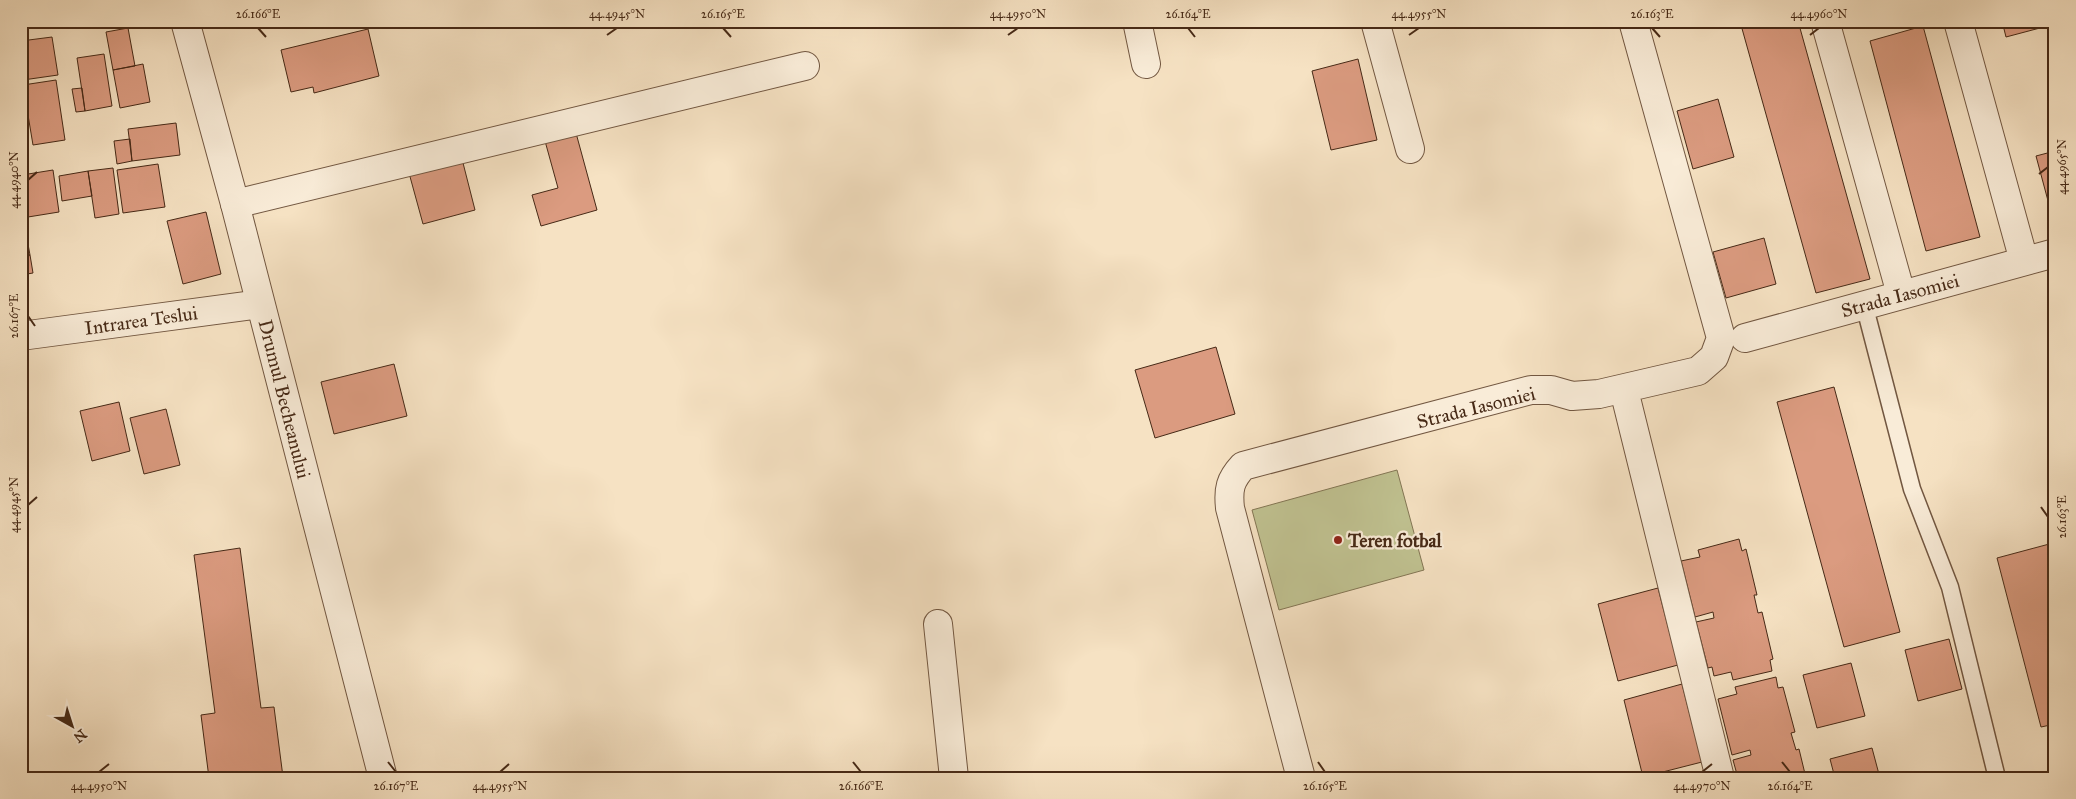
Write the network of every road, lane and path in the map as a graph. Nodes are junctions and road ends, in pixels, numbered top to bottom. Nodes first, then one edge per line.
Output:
1 (185, 21) edge
2 (1137, 21) edge
3 (1375, 21) edge
4 (1633, 21) edge
5 (1825, 21) edge
6 (1958, 21) edge
7 (1146, 64) dead end
8 (805, 66) dead end
9 (1410, 149) dead end
10 (235, 204) junction
11 (2055, 253) edge
12 (2024, 261) junction
13 (1901, 294) junction
14 (260, 304) junction
15 (1864, 304) junction
16 (21, 336) edge
17 (1733, 338) junction
18 (1624, 390) junction
19 (938, 624) dead end
20 (382, 778) edge
21 (954, 778) edge
22 (1301, 778) edge
23 (1720, 778) edge
24 (1997, 778) edge

1 - 10 street, Drumul Becheanului
2 - 7 street
3 - 9 street
4 - 17 street
5 - 13 street
6 - 12 street
8 - 10 street
10 - 14 street, Drumul Becheanului
11 - 12 street, Strada Iasomiei
12 - 13 street, Strada Iasomiei
13 - 15 street, Strada Iasomiei
14 - 16 street, Intrarea Teslui
14 - 20 street, Drumul Becheanului
15 - 17 street, Strada Iasomiei
15 - 24 lane
17 - 18 street, Strada Iasomiei
18 - 22 street, Strada Iasomiei
18 - 23 street
19 - 21 street

